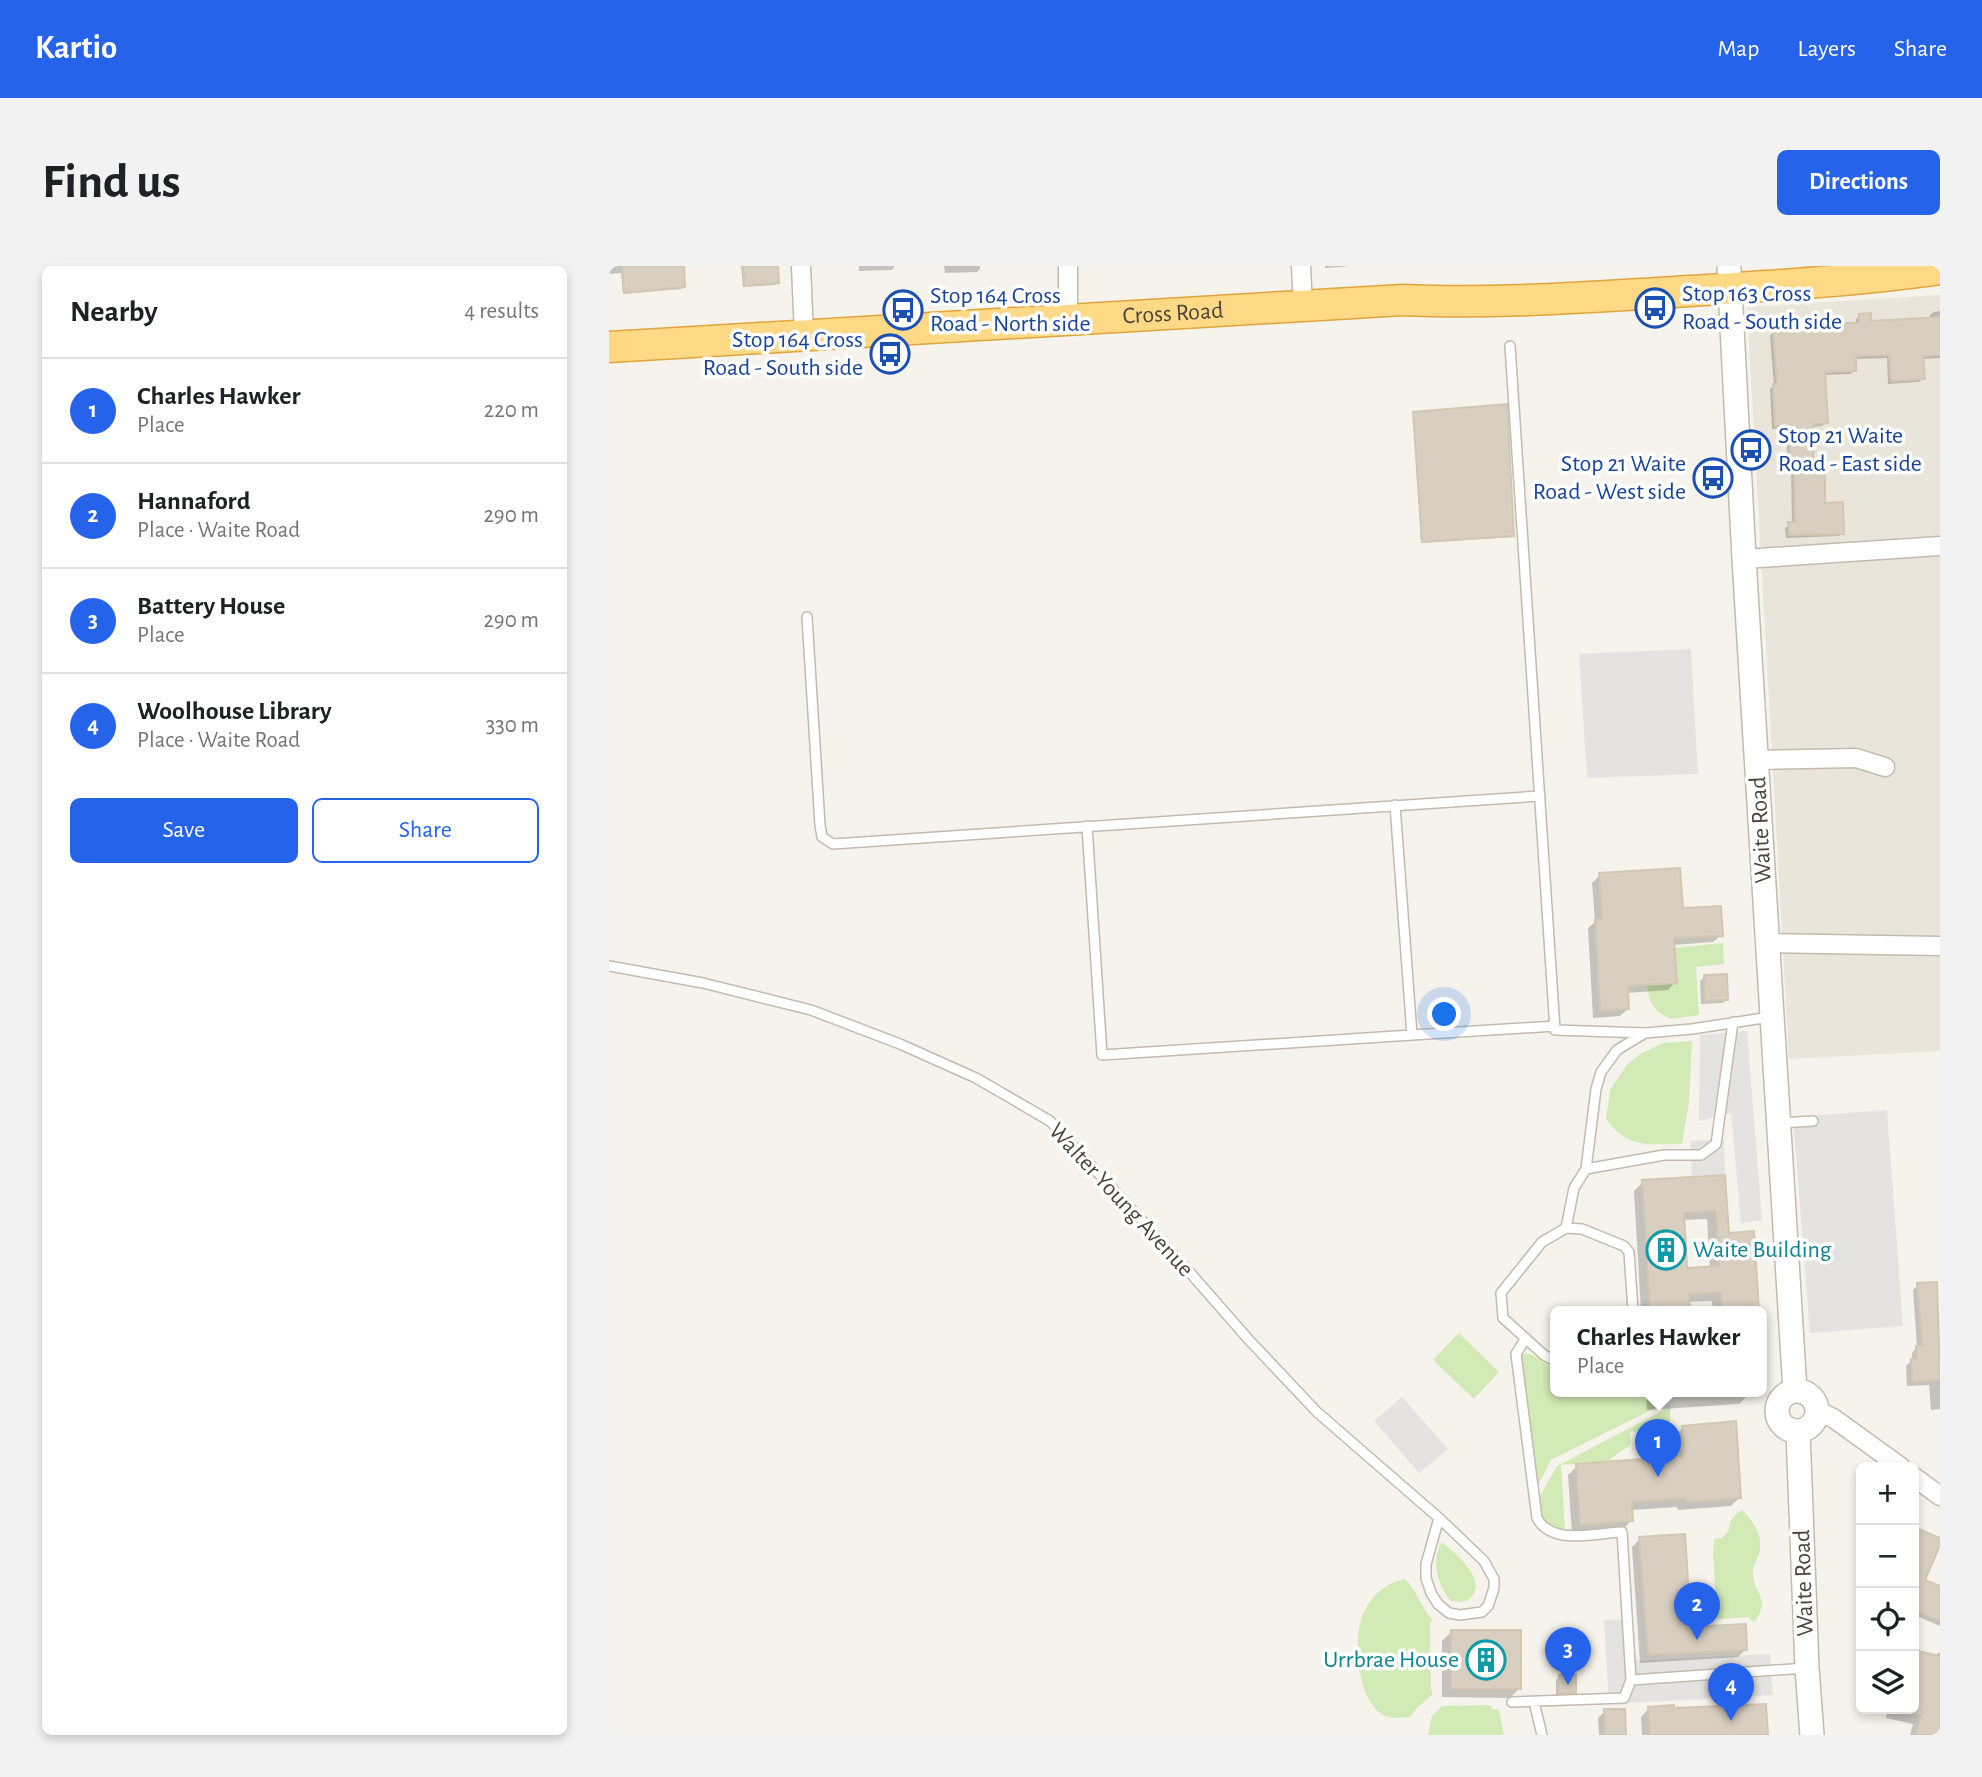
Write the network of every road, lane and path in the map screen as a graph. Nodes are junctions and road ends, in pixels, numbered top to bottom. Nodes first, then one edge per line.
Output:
1 (801, 266) edge
2 (1068, 266) edge
3 (1301, 266) edge
4 (1778, 266) edge
5 (1940, 269) edge
6 (1729, 279) junction
7 (1303, 306) junction
8 (1068, 320) junction
9 (804, 335) junction
10 (1510, 346) dead end
11 (609, 347) edge
12 (1940, 546) edge
13 (1744, 559) junction
14 (807, 617) dead end
15 (1757, 760) junction
16 (1885, 767) dead end
17 (1540, 796) junction
18 (1395, 805) junction
19 (1087, 826) junction
20 (1767, 943) junction
21 (1940, 946) edge
22 (609, 966) edge
23 (1772, 1017) junction
24 (1733, 1022) junction
25 (1555, 1026) junction
26 (1644, 1033) junction
27 (1412, 1035) junction
28 (1813, 1121) dead end
29 (1779, 1124) junction
30 (1586, 1169) junction
31 (1566, 1228) junction
32 (1633, 1306) edge
33 (1526, 1338) junction
34 (1550, 1358) edge
35 (1795, 1391) junction
36 (1818, 1411) junction
37 (1798, 1431) junction
38 (1894, 1462) edge
39 (1919, 1481) edge
40 (1940, 1496) edge
41 (1439, 1518) junction
42 (1807, 1668) junction
43 (1631, 1681) junction
44 (1512, 1702) dead end
45 (1534, 1702) junction
46 (1542, 1735) edge
47 (1812, 1735) edge

1 - 9 street
2 - 8 street
3 - 7 street
4 - 6 highway, Cross Road
5 - 6 highway, Cross Road
6 - 7 highway, Cross Road
6 - 13 street, Waite Road
7 - 8 highway, Cross Road
8 - 9 highway, Cross Road
9 - 11 highway, Cross Road
10 - 17 lane
12 - 13 street
13 - 15 street, Waite Road
14 - 19 lane
15 - 16 street
15 - 20 street, Waite Road
17 - 18 lane
17 - 25 lane
18 - 19 lane
18 - 27 lane
19 - 27 lane
20 - 21 street
20 - 23 street, Waite Road
22 - 41 lane, Walter Young Avenue
23 - 24 lane
23 - 29 street, Waite Road
24 - 26 lane
24 - 30 lane
25 - 26 lane
25 - 27 lane
26 - 30 lane
28 - 29 lane
29 - 35 street, Waite Road
30 - 31 lane
31 - 32 lane
31 - 33 lane
33 - 34 lane
33 - 43 lane
35 - 36 street
35 - 37 street
36 - 37 street
36 - 38 street
37 - 42 street, Waite Road
39 - 40 street
41 - 41 lane, Walter Young Avenue
42 - 43 lane
42 - 47 street, Waite Road
43 - 45 lane
44 - 45 lane
45 - 46 lane

